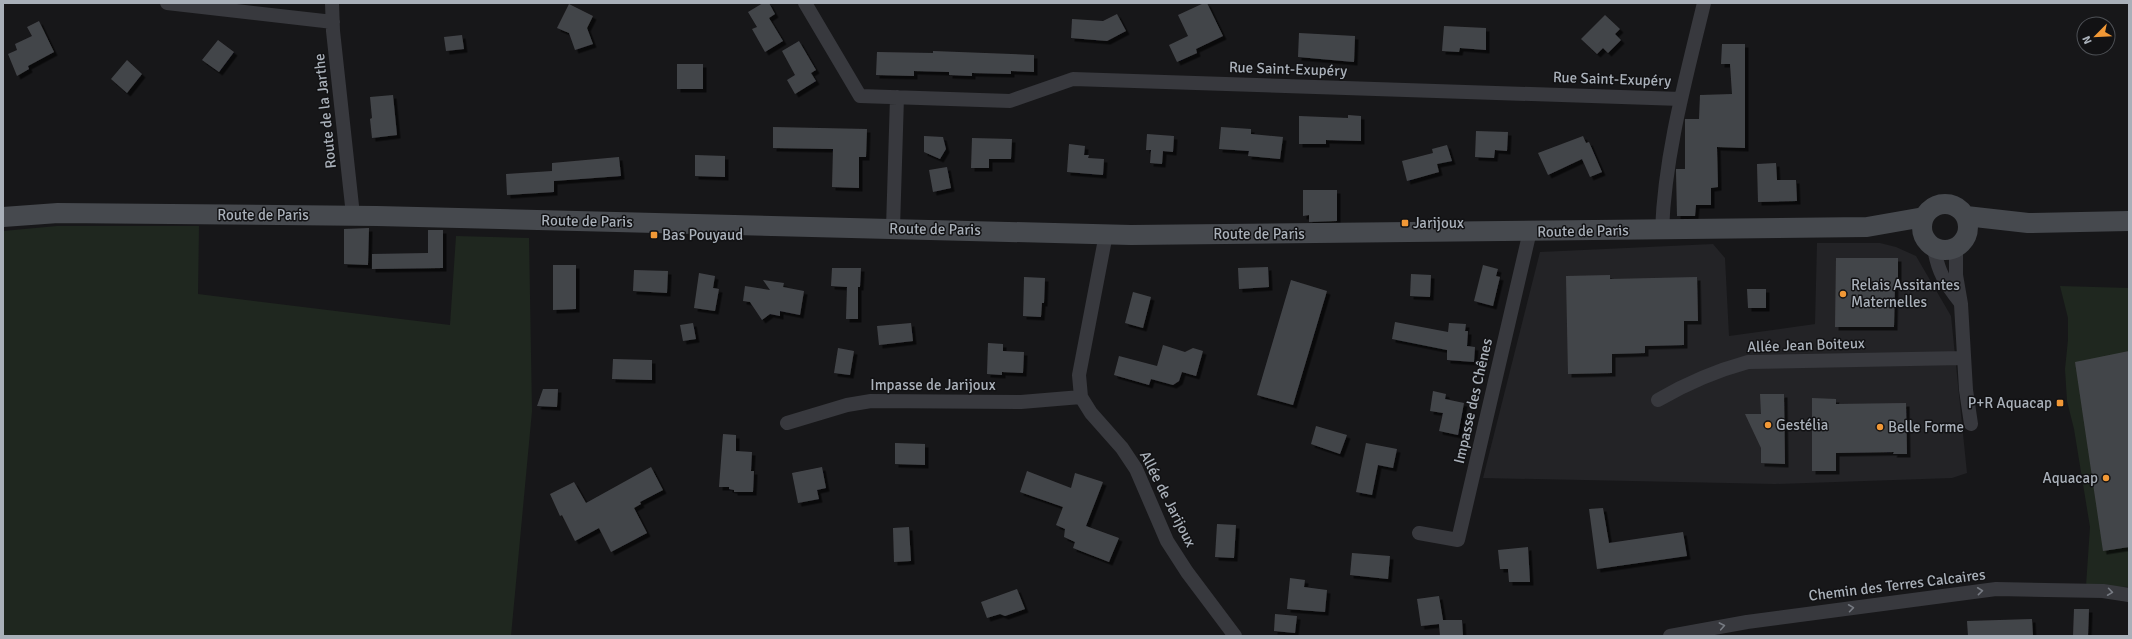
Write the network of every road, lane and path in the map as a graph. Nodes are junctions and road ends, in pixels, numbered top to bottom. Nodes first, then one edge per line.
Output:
1 (167, 3) edge
2 (332, 3) edge
3 (805, 3) edge
4 (1704, 3) edge
5 (333, 22) junction
6 (898, 97) junction
7 (1681, 99) junction
8 (353, 215) junction
9 (1966, 216) junction
10 (3, 217) edge
11 (2129, 221) edge
12 (2028, 223) junction
13 (893, 228) junction
14 (1662, 230) junction
15 (1530, 231) junction
16 (1106, 234) junction
17 (1927, 234) junction
18 (1961, 243) junction
19 (1961, 304) junction
20 (1963, 358) junction
21 (1081, 397) junction
22 (1658, 400) dead end
23 (787, 423) dead end
24 (1971, 424) dead end
25 (1420, 533) dead end
26 (2129, 595) edge
27 (1234, 636) edge
28 (1670, 636) edge

1 - 5 street
2 - 5 street, Route de la Jarthe
3 - 6 street, Rue Saint-Exupéry
4 - 7 street
5 - 8 street, Route de la Jarthe
6 - 7 street, Rue Saint-Exupéry
6 - 13 street
7 - 14 street
8 - 10 main road, Route de Paris
8 - 13 main road, Route de Paris
9 - 12 main road
9 - 17 main road
9 - 18 main road
11 - 12 main road
12 - 18 main road
13 - 16 main road, Route de Paris
14 - 15 main road, Route de Paris
14 - 17 main road, Route de Paris
15 - 16 main road, Route de Paris
15 - 25 street, Impasse des Chênes
16 - 21 street, Allée de Jarijoux
17 - 18 main road
17 - 19 street
18 - 19 street
19 - 20 street
20 - 22 street, Allée Jean Boiteux
20 - 24 street
21 - 23 street, Impasse de Jarijoux
21 - 27 street, Allée de Jarijoux
28 -> 26 street, Chemin des Terres Calcaires

